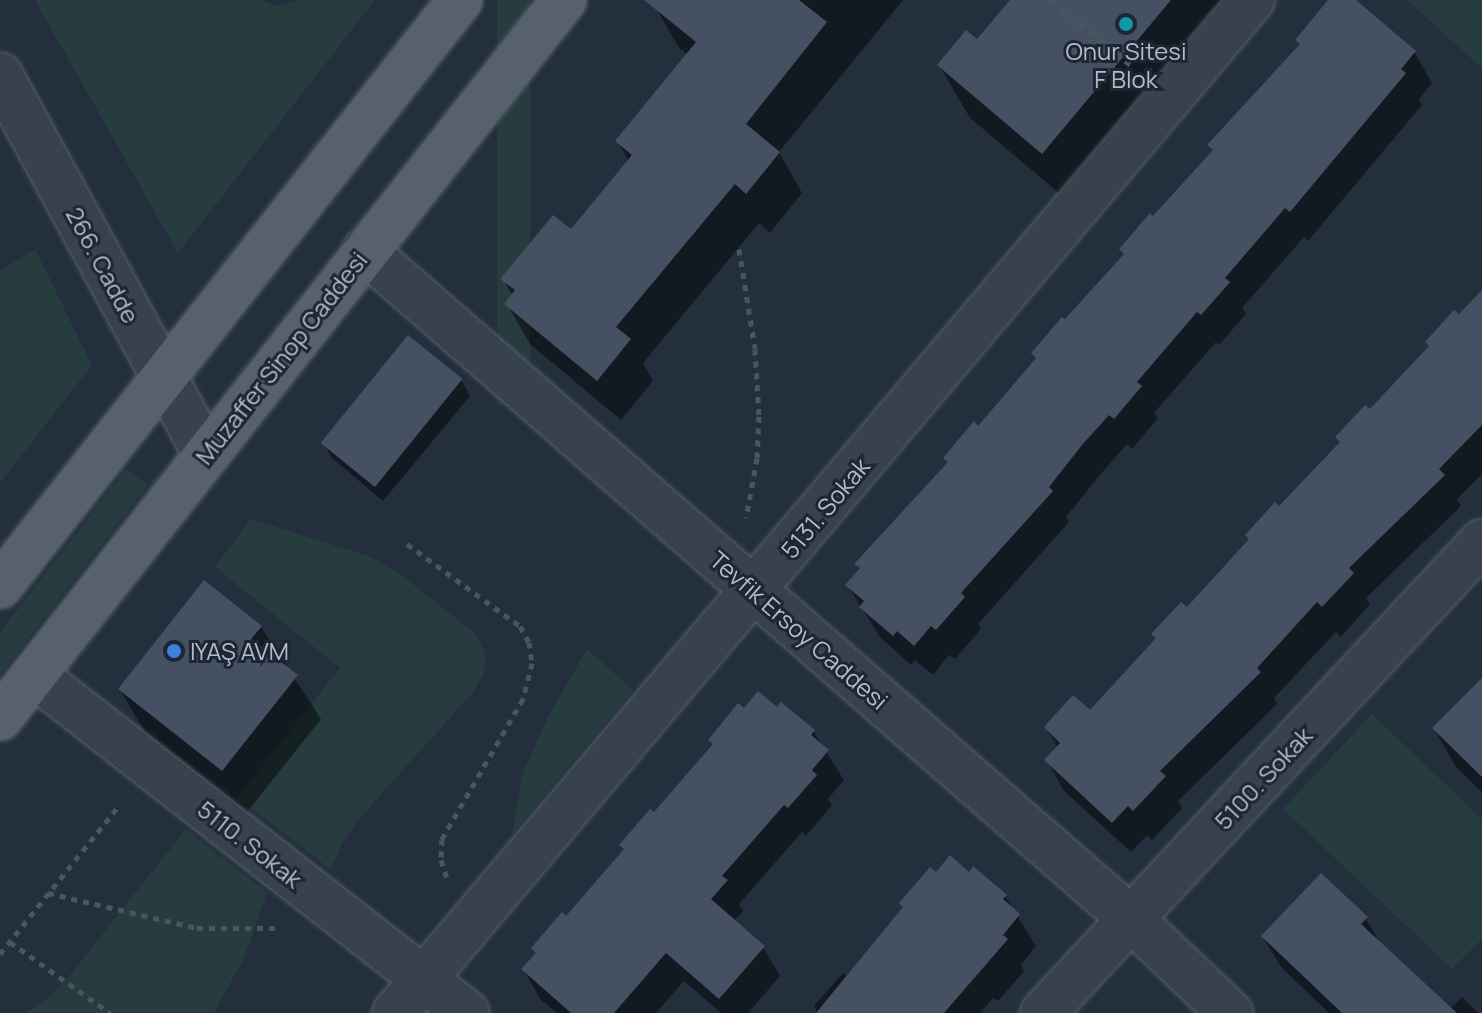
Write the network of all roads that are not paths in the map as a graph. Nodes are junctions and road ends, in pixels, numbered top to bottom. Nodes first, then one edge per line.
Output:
1 (564, 0) edge
2 (1252, 0) edge
3 (449, 5) edge
4 (0, 75) edge
5 (365, 251) junction
6 (163, 376) junction
7 (206, 455) junction
8 (1478, 553) edge
9 (745, 582) junction
10 (0, 586) edge
11 (34, 675) junction
12 (0, 718) edge
13 (1131, 919) junction
14 (424, 979) junction
15 (395, 1013) edge
16 (467, 1013) edge
17 (1043, 1013) edge
18 (1230, 1013) edge

1 - 5 main road, Muzaffer Sinop Caddesi
2 - 9 street, 5131. Sokak
3 - 6 main road
4 - 6 street, 266. Cadde
5 - 7 main road, Muzaffer Sinop Caddesi
5 - 9 street, Tevfik Ersoy Caddesi
6 - 7 street, 266. Cadde
6 - 10 main road
7 - 11 main road, Muzaffer Sinop Caddesi
8 - 13 street, 5100. Sokak
9 - 13 street, Tevfik Ersoy Caddesi
9 - 14 street, 5131. Sokak
11 - 12 main road, Muzaffer Sinop Caddesi
11 - 14 street, 5110. Sokak
13 - 17 street, 5100. Sokak
13 - 18 street, Tevfik Ersoy Caddesi
14 - 15 street, 5131. Sokak
14 - 16 street, 5110. Sokak

